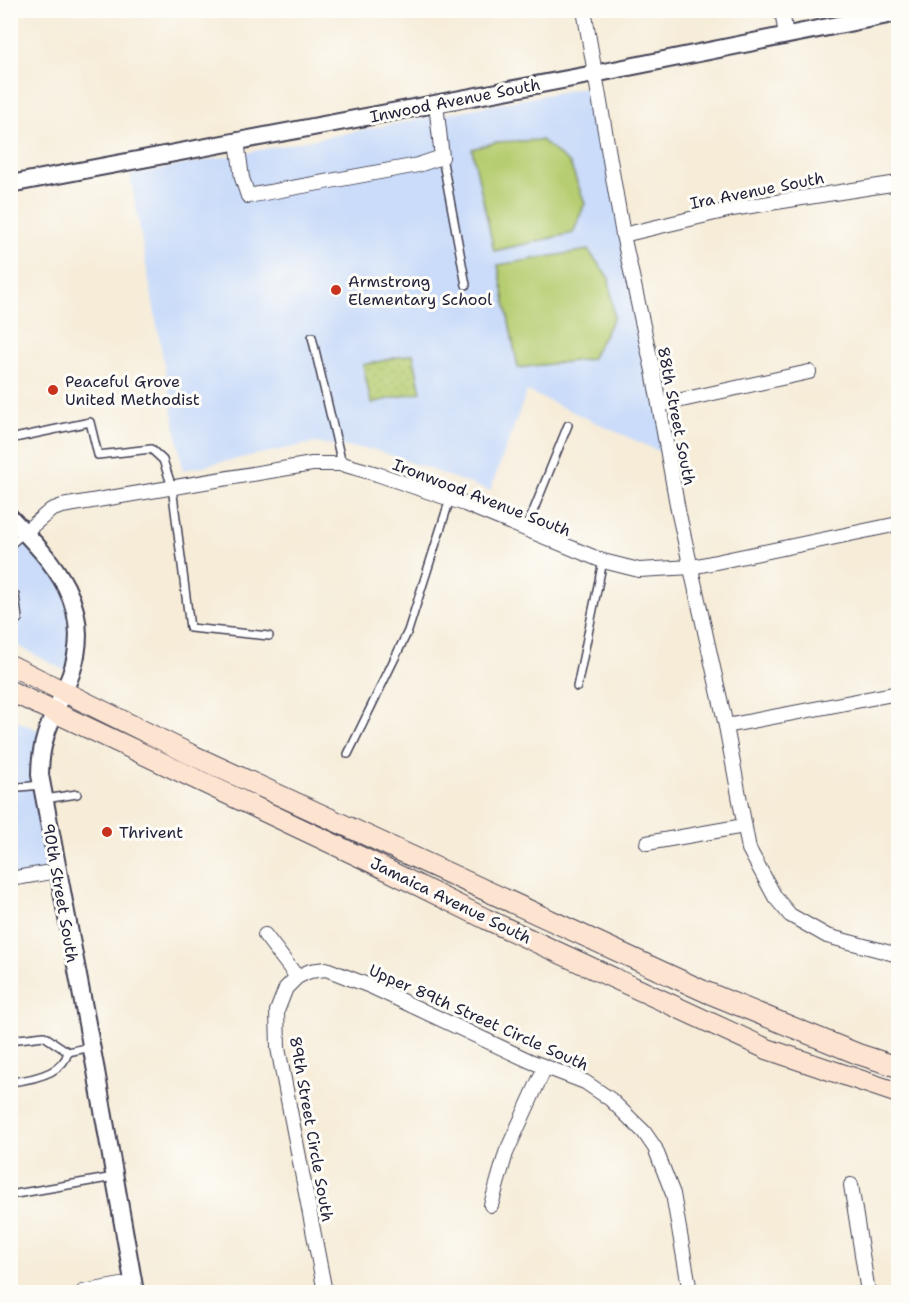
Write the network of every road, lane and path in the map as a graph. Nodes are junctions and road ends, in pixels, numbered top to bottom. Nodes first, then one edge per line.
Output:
1 (584, 10) edge
2 (782, 10) edge
3 (898, 12) edge
4 (786, 36) junction
5 (594, 74) junction
6 (436, 104) junction
7 (237, 141) junction
8 (442, 157) junction
9 (898, 183) edge
10 (10, 184) edge
11 (623, 235) junction
12 (466, 285) dead end
13 (312, 337) dead end
14 (809, 372) dead end
15 (659, 405) junction
16 (568, 425) dead end
17 (10, 439) edge
18 (342, 464) junction
19 (172, 487) junction
20 (450, 499) junction
21 (10, 518) edge
22 (898, 524) edge
23 (526, 529) junction
24 (25, 532) junction
25 (10, 545) edge
26 (603, 561) junction
27 (692, 567) junction
28 (10, 590) edge
29 (10, 615) edge
30 (269, 636) dead end
31 (10, 665) edge
32 (577, 687) dead end
33 (64, 690) junction
34 (10, 691) edge
35 (898, 693) edge
36 (53, 711) junction
37 (726, 726) junction
38 (348, 754) dead end
39 (10, 788) edge
40 (43, 792) junction
41 (77, 794) dead end
42 (744, 826) junction
43 (647, 843) dead end
44 (57, 871) junction
45 (10, 879) edge
46 (10, 900) edge
47 (10, 914) edge
48 (265, 935) dead end
49 (898, 955) edge
50 (297, 977) junction
51 (10, 1040) edge
52 (91, 1047) junction
53 (68, 1052) junction
54 (545, 1067) junction
55 (898, 1067) edge
56 (10, 1082) edge
57 (898, 1093) edge
58 (114, 1177) junction
59 (851, 1185) dead end
60 (10, 1195) edge
61 (491, 1205) dead end
62 (133, 1288) edge
63 (83, 1293) edge
64 (325, 1293) edge
65 (690, 1293) edge
66 (868, 1293) edge

1 - 5 street, 88th Street South
2 - 4 street
3 - 4 street, Inwood Avenue South
4 - 5 street, Inwood Avenue South
5 - 6 street, Inwood Avenue South
5 - 11 street, 88th Street South
6 - 7 street, Inwood Avenue South
6 - 8 street
7 - 8 street
7 - 10 street, Inwood Avenue South
8 - 12 lane
9 - 11 street, Ira Avenue South
11 - 15 street, 88th Street South
13 - 18 lane
14 - 15 street
15 - 27 street, 88th Street South
16 - 23 lane
17 - 19 lane
18 - 19 street, Ironwood Avenue South
18 - 20 street, Ironwood Avenue South
19 - 24 street, Ironwood Avenue South
19 - 30 lane
20 - 23 street, Ironwood Avenue South
20 - 38 lane
21 - 24 street, 90th Street South
22 - 27 street, Ironwood Avenue South
23 - 26 street, Ironwood Avenue South
24 - 25 lane
24 - 33 street, 90th Street South
26 - 27 street, Ironwood Avenue South
26 - 32 lane
27 - 37 street, 88th Street South
28 - 29 lane
31 - 33 main road, Jamaica Avenue South
33 - 36 street, 90th Street South
33 - 55 main road, Jamaica Avenue South
34 - 36 main road, Jamaica Avenue South
35 - 37 street
36 - 40 street, 90th Street South
36 - 57 main road, Jamaica Avenue South
37 - 42 street, 88th Street South
39 - 40 lane
40 - 41 lane
40 - 44 street, 90th Street South
42 - 43 street
42 - 49 street, 88th Street South
44 - 45 street
44 - 52 street, 90th Street South
46 - 47 lane
48 - 50 street
50 - 54 street, Upper 89th Street Circle South
50 - 64 street, 89th Street Circle South
51 - 53 lane
52 - 53 lane
52 - 58 street, 90th Street South
53 - 56 lane
54 - 61 street
54 - 65 street, Upper 89th Street Circle South
58 - 60 lane
58 - 62 street, 90th Street South
59 - 66 street
62 - 63 street

